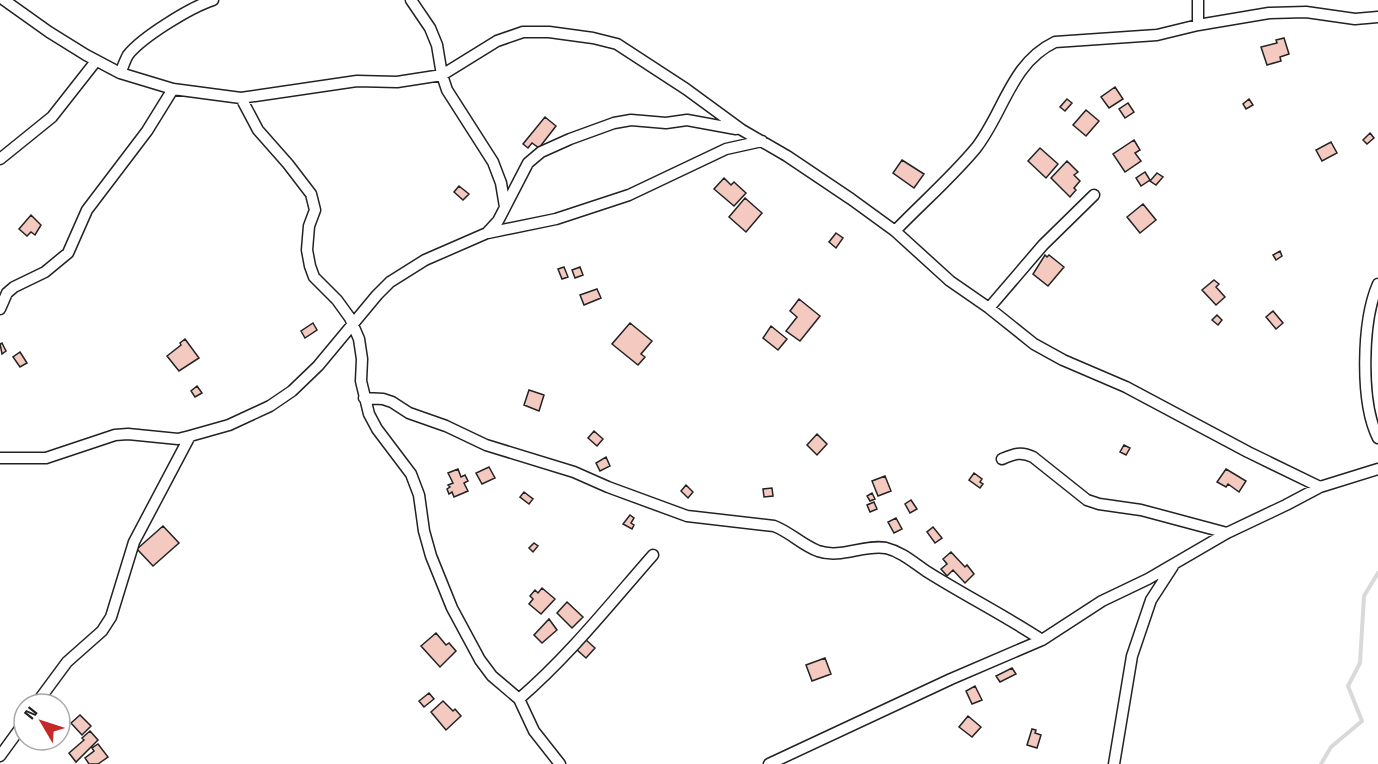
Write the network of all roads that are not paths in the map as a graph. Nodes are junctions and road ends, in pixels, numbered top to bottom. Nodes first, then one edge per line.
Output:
1 (4, 0) edge
2 (213, 0) edge
3 (411, 0) edge
4 (1198, 0) edge
5 (1378, 17) edge
6 (1198, 25) junction
7 (96, 61) junction
8 (120, 73) junction
9 (442, 75) junction
10 (173, 89) junction
11 (240, 98) junction
12 (742, 130) junction
13 (762, 141) junction
14 (0, 159) edge
15 (1094, 195) dead end
16 (506, 208) junction
17 (895, 231) junction
18 (487, 233) junction
19 (1378, 284) edge
20 (989, 308) junction
21 (0, 309) edge
22 (353, 326) junction
23 (364, 398) junction
24 (190, 436) junction
25 (1378, 438) edge
26 (0, 458) edge
27 (1002, 459) dead end
28 (1378, 469) edge
29 (1320, 487) junction
30 (1227, 533) junction
31 (653, 555) dead end
32 (1175, 563) junction
33 (1042, 640) junction
34 (45, 692) edge
35 (519, 699) junction
36 (12, 740) edge
37 (0, 756) edge
38 (560, 764) edge
39 (769, 764) edge
40 (1114, 764) edge

1 - 7 street
2 - 8 street
3 - 9 street
4 - 6 street
5 - 6 street
6 - 17 street
7 - 8 street
7 - 14 street
8 - 10 street
9 - 11 street
9 - 12 street
9 - 16 street
10 - 11 street
10 - 21 street
11 - 22 street
12 - 13 street
12 - 16 street
13 - 17 street
13 - 18 street
15 - 20 street
16 - 18 street
17 - 20 street
18 - 22 street
19 - 25 street
20 - 29 street
22 - 23 street
22 - 24 street
23 - 33 street
23 - 35 street
24 - 26 street
24 - 34 street
27 - 30 street
28 - 29 street
29 - 30 street
30 - 32 street
31 - 35 street
32 - 33 street
32 - 40 street
33 - 39 street
35 - 38 street
36 - 37 street

